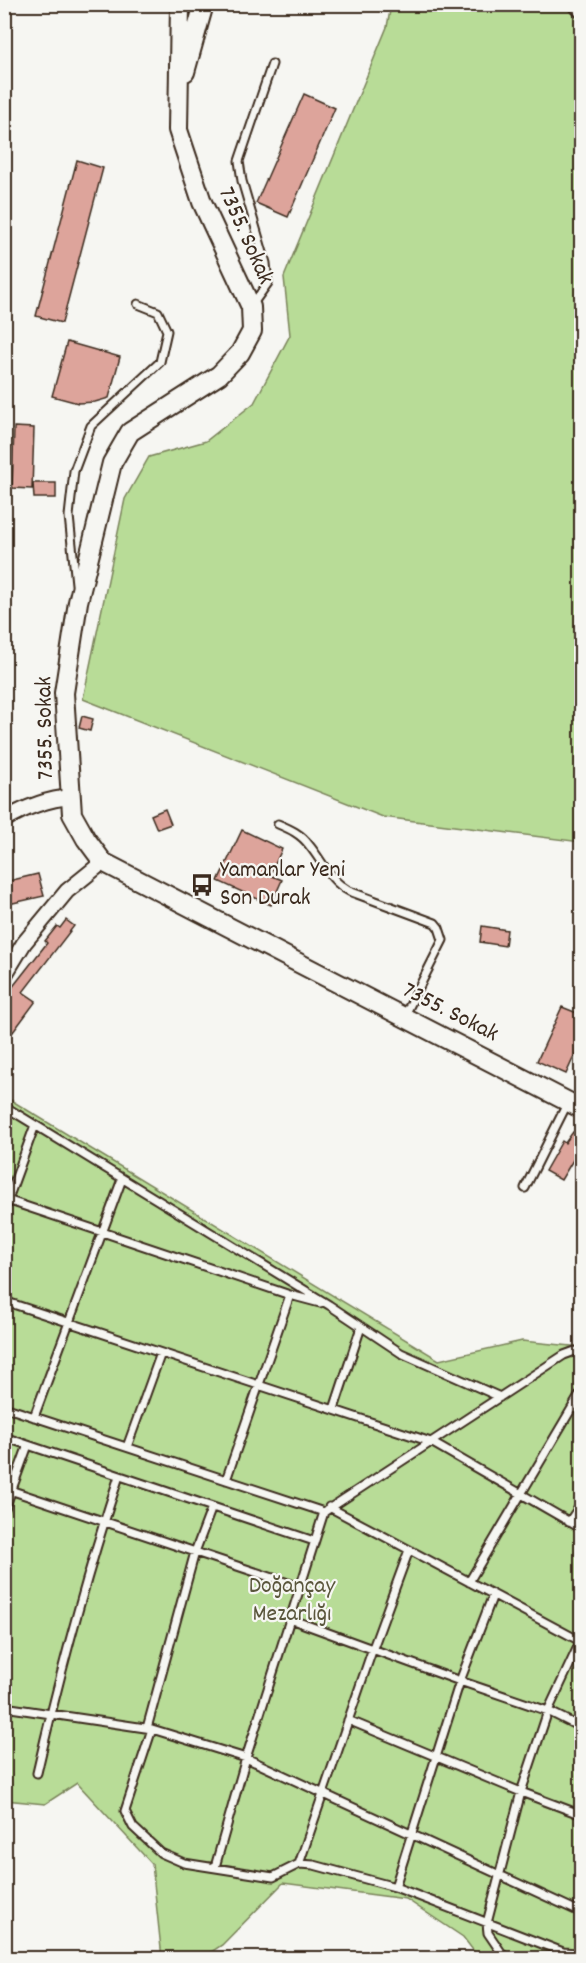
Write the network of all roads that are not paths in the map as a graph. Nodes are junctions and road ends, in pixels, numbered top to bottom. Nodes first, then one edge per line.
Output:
1 (180, 4) edge
2 (204, 4) edge
3 (570, 4) edge
4 (582, 16) edge
5 (272, 64) dead end
6 (179, 94) junction
7 (138, 304) dead end
8 (251, 307) junction
9 (78, 602) junction
10 (71, 797) junction
11 (4, 820) edge
12 (278, 824) dead end
13 (103, 862) junction
14 (4, 976) edge
15 (404, 1017) junction
16 (4, 1106) edge
17 (575, 1106) edge
18 (35, 1125) junction
19 (122, 1179) junction
20 (525, 1188) dead end
21 (6, 1200) edge
22 (4, 1210) edge
23 (102, 1232) junction
24 (290, 1295) junction
25 (4, 1301) edge
26 (328, 1305) junction
27 (69, 1323) junction
28 (361, 1327) junction
29 (161, 1353) junction
30 (582, 1353) edge
31 (259, 1385) junction
32 (582, 1391) edge
33 (500, 1397) junction
34 (4, 1407) edge
35 (334, 1410) junction
36 (34, 1417) junction
37 (4, 1437) edge
38 (431, 1442) junction
39 (28, 1445) junction
40 (127, 1447) junction
41 (119, 1476) junction
42 (226, 1480) junction
43 (8, 1489) edge
44 (521, 1494) junction
45 (582, 1503) edge
46 (212, 1507) junction
47 (326, 1510) junction
48 (4, 1511) edge
49 (104, 1521) junction
50 (569, 1522) junction
51 (582, 1529) edge
52 (314, 1541) junction
53 (409, 1550) junction
54 (195, 1552) junction
55 (469, 1582) junction
56 (300, 1587) junction
57 (493, 1595) junction
58 (290, 1619) junction
59 (581, 1641) edge
60 (373, 1648) junction
61 (460, 1681) junction
62 (4, 1707) edge
63 (548, 1711) junction
64 (51, 1714) junction
65 (348, 1720) junction
66 (582, 1728) edge
67 (149, 1729) junction
68 (435, 1756) junction
69 (246, 1758) junction
70 (37, 1773) dead end
71 (520, 1792) junction
72 (324, 1793) junction
73 (582, 1815) edge
74 (411, 1834) junction
75 (299, 1864) junction
76 (214, 1867) junction
77 (500, 1875) junction
78 (395, 1887) junction
79 (582, 1913) edge
80 (488, 1923) junction
81 (582, 1950) edge
82 (505, 1959) edge

1 - 6 street
2 - 6 street
3 - 4 lane
5 - 8 lane
6 - 8 street, 7355. Sokak
7 - 9 lane
8 - 9 street, 7355. Sokak
9 - 10 street, 7355. Sokak
10 - 11 street
10 - 13 street, 7355. Sokak
12 - 15 lane
13 - 14 street
13 - 15 street, 7355. Sokak
15 - 17 street, 7355. Sokak
16 - 18 lane
17 - 20 lane
18 - 19 lane
18 - 21 lane
19 - 23 lane
19 - 26 lane
21 - 22 lane
21 - 23 lane
23 - 24 lane
23 - 27 lane
24 - 26 lane
24 - 31 lane
25 - 27 lane
26 - 28 lane
27 - 29 lane
27 - 36 lane
28 - 33 lane
28 - 35 lane
29 - 31 lane
29 - 40 lane
30 - 33 lane
31 - 35 lane
31 - 42 lane
32 - 44 lane
33 - 38 lane
34 - 36 lane
35 - 38 lane
36 - 40 lane
37 - 39 lane
38 - 44 lane
38 - 47 lane
39 - 41 lane
39 - 43 lane
40 - 42 lane
41 - 46 lane
41 - 49 lane
42 - 47 lane
43 - 48 lane
43 - 49 lane
44 - 50 lane
44 - 55 lane
45 - 50 lane
46 - 52 lane
46 - 54 lane
47 - 52 lane
47 - 53 lane
49 - 54 lane
49 - 64 lane
50 - 51 lane
52 - 56 lane
53 - 55 lane
53 - 60 lane
54 - 56 lane
54 - 67 lane
55 - 57 lane
56 - 58 lane
57 - 59 lane
57 - 61 lane
58 - 60 lane
58 - 69 lane
59 - 63 lane
60 - 61 lane
60 - 65 lane
61 - 63 lane
61 - 68 lane
62 - 64 lane
63 - 66 lane
63 - 71 lane
64 - 67 lane
64 - 70 lane
65 - 68 lane
65 - 72 lane
67 - 69 lane
67 - 76 lane
68 - 71 lane
68 - 74 lane
69 - 72 lane
69 - 76 lane
71 - 73 lane
71 - 77 lane
72 - 74 lane
72 - 75 lane
74 - 77 lane
74 - 78 lane
75 - 76 lane
75 - 78 lane
77 - 79 lane
77 - 80 lane
78 - 80 lane
80 - 81 lane
80 - 82 lane

